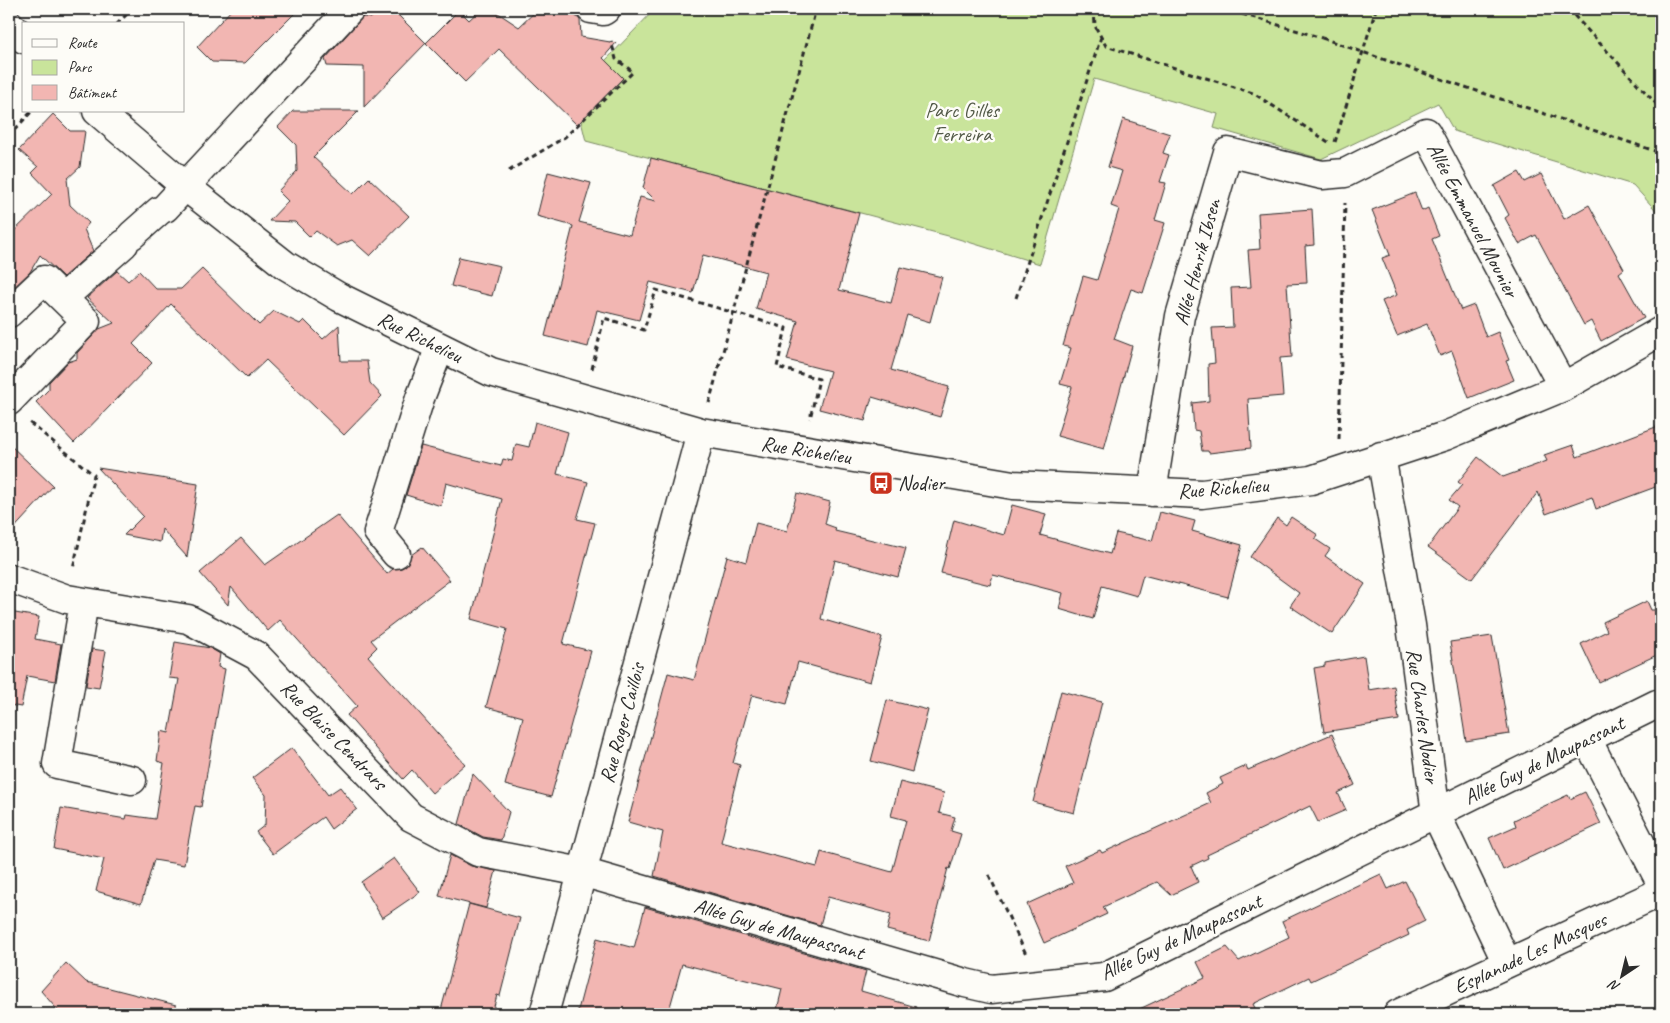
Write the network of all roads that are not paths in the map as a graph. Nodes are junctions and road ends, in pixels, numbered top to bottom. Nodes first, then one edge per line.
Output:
1 (350, 9) edge
2 (9, 24) edge
3 (22, 37) edge
4 (98, 112) edge
5 (1345, 173) joint
6 (185, 186) junction
7 (64, 297) junction
8 (9, 313) edge
9 (1661, 331) edge
10 (440, 347) junction
11 (1563, 387) junction
12 (16, 410) edge
13 (701, 432) junction
14 (1381, 456) junction
15 (1152, 492) junction
16 (396, 554) dead end
17 (9, 578) edge
18 (76, 601) junction
19 (1661, 704) edge
20 (1587, 739) junction
21 (132, 780) dead end
22 (1436, 814) junction
23 (582, 872) junction
24 (1661, 882) edge
25 (1661, 892) edge
26 (1507, 963) junction
27 (544, 1014) edge
28 (1398, 1014) edge

1 - 6 street
2 - 3 street
4 - 6 street, Rue Richelieu
5 - 11 street, Allée Emmanuel Mounier
5 - 15 street, Allée Henrik Ibsen
6 - 7 street
6 - 10 street, Rue Richelieu
7 - 8 street
7 - 12 street
9 - 11 street, Rue Richelieu
10 - 13 street, Rue Richelieu
10 - 16 street
11 - 14 street, Rue Richelieu
13 - 15 street, Rue Richelieu
13 - 23 street, Rue Roger Caillois
14 - 15 street, Rue Richelieu
14 - 22 street, Rue Charles Nodier
17 - 18 street, Rue Blaise Cendrars
18 - 21 street
18 - 23 street, Rue Blaise Cendrars
19 - 20 street, Allée Guy de Maupassant
20 - 22 street, Allée Guy de Maupassant
20 - 24 street
22 - 23 street, Allée Guy de Maupassant
22 - 26 street, Rue Charles Nodier
23 - 27 street, Rue Roger Caillois
25 - 26 street, Esplanade Les Masques
26 - 28 street, Esplanade Les Masques

